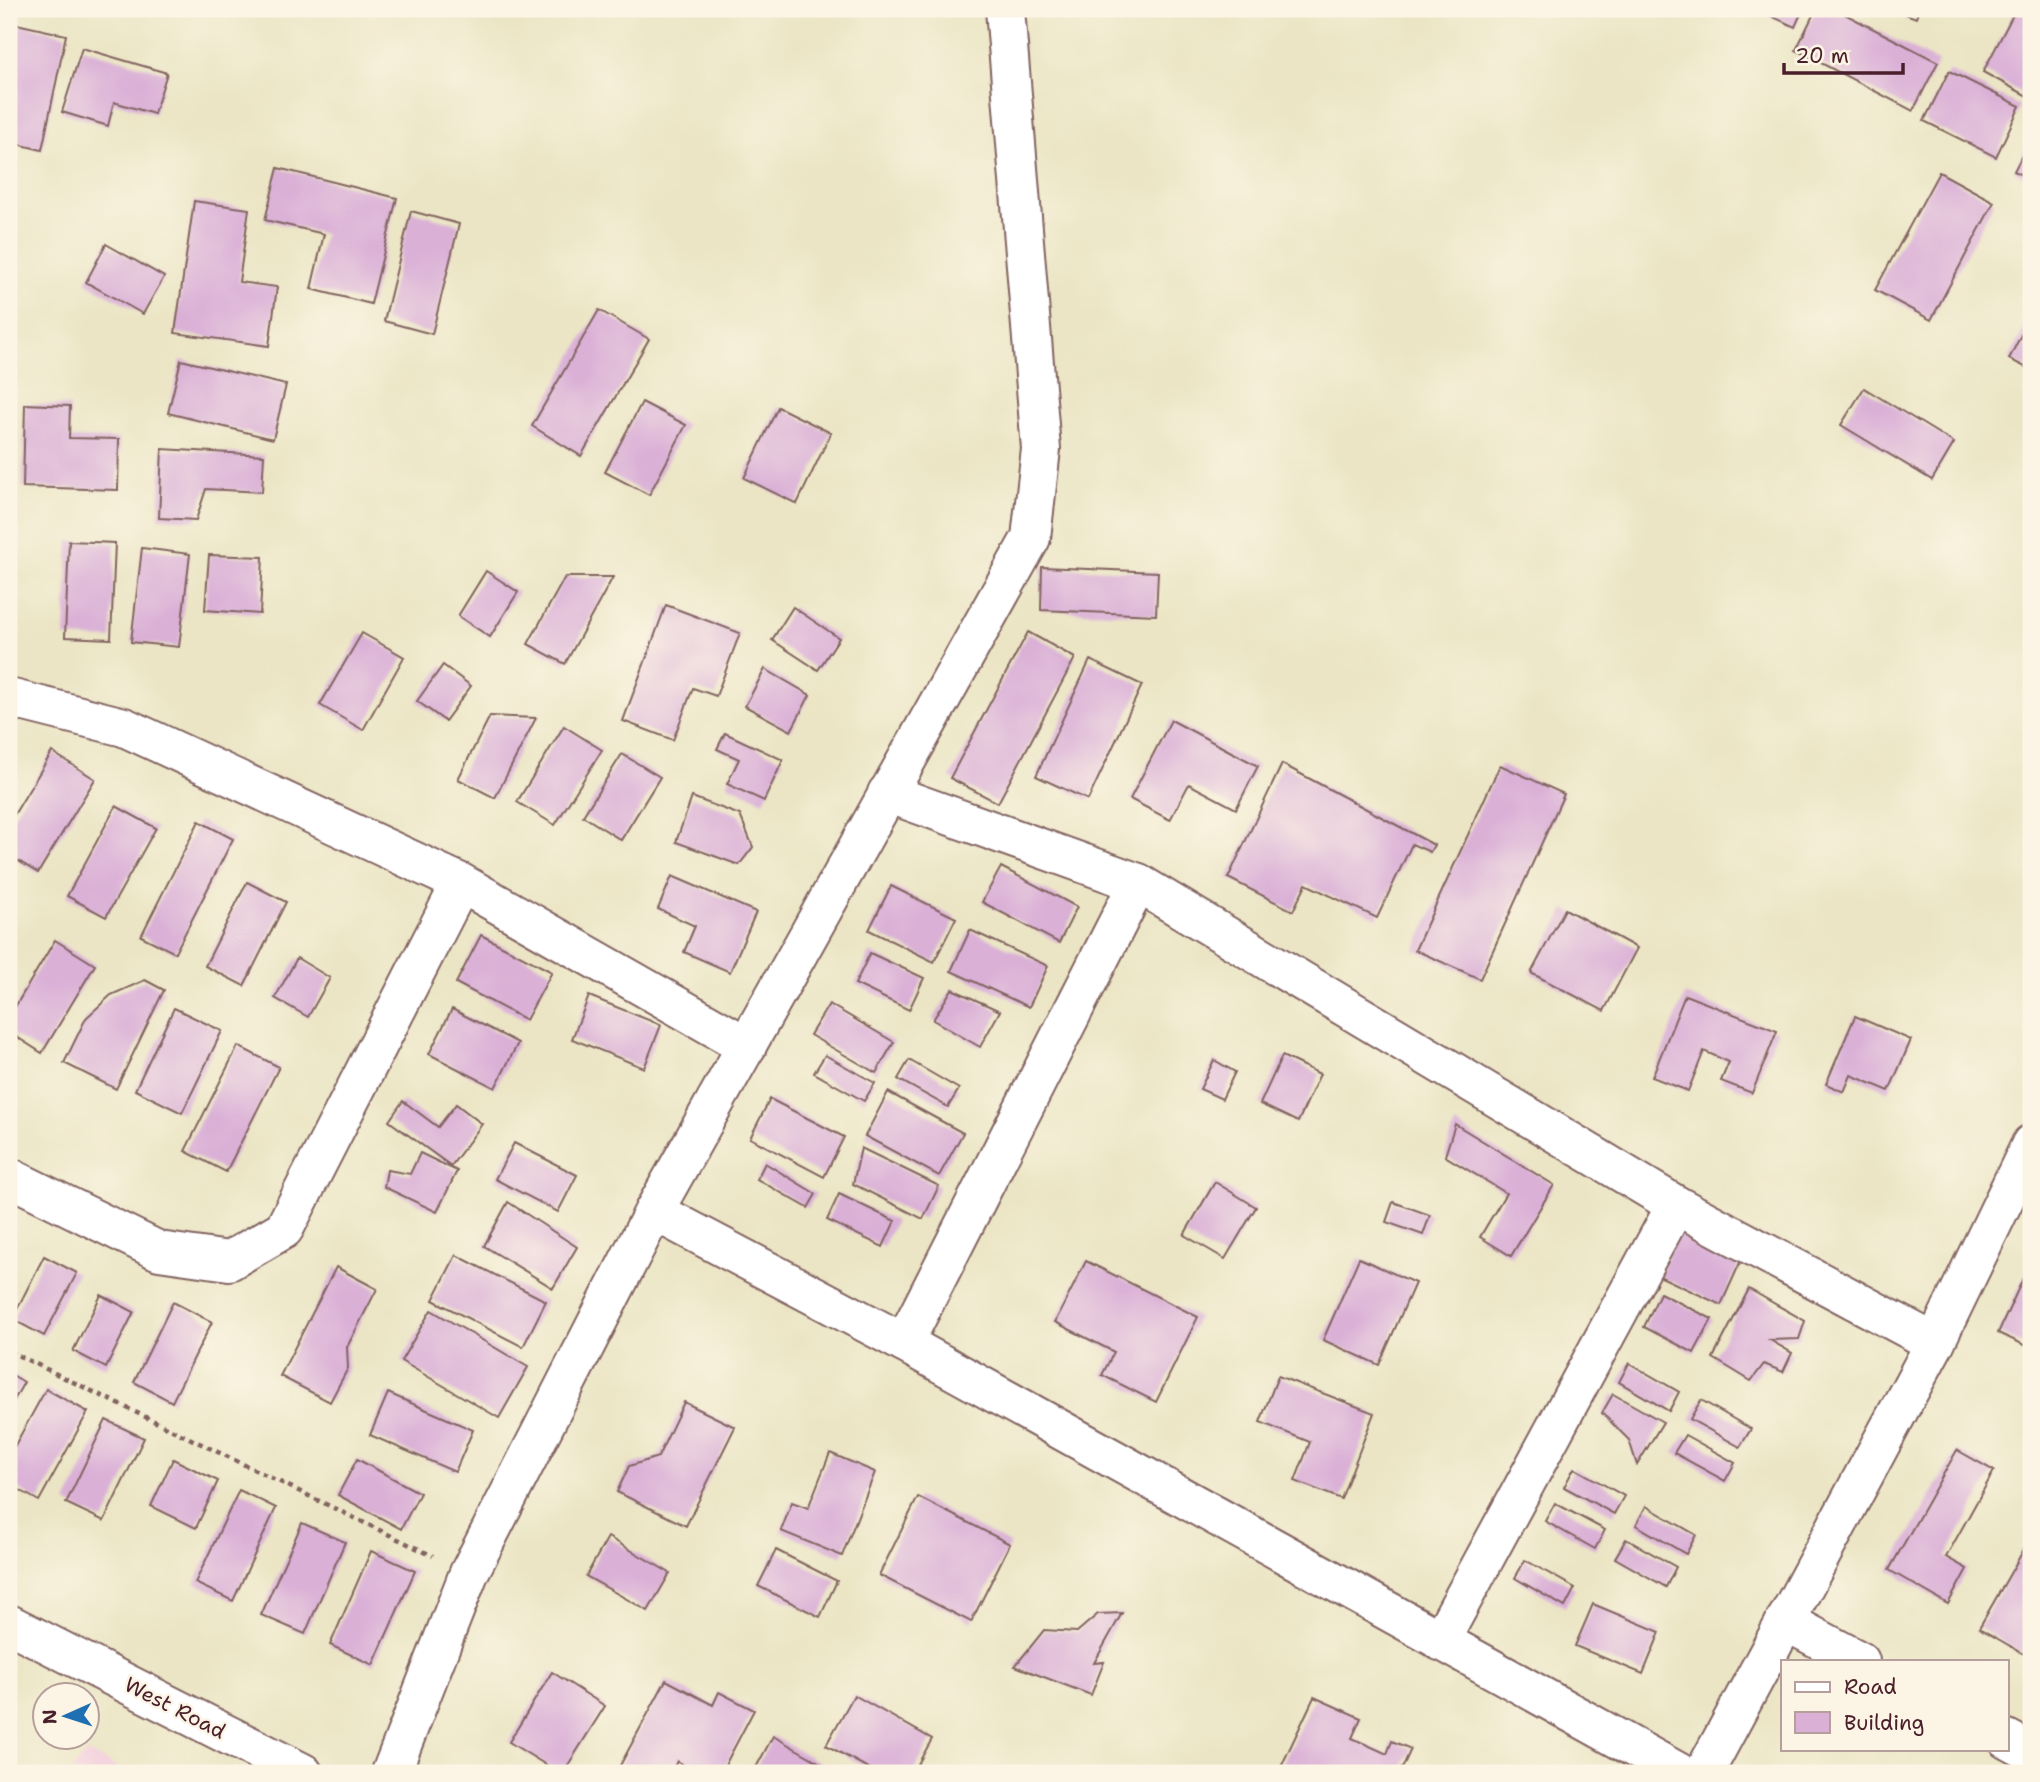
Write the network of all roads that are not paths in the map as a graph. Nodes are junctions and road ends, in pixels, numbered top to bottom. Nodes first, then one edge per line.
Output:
1 (1005, 9) edge
2 (9, 698) edge
3 (887, 793) junction
4 (461, 883) junction
5 (1138, 883) junction
6 (747, 1046) junction
7 (2031, 1144) edge
8 (9, 1177) edge
9 (1676, 1205) junction
10 (654, 1211) junction
11 (904, 1343) junction
12 (1935, 1343) junction
13 (1784, 1621) junction
14 (9, 1624) edge
15 (1440, 1641) junction
16 (1858, 1660) edge
17 (2008, 1740) edge
18 (2031, 1752) edge
19 (303, 1773) edge
20 (391, 1773) edge
21 (1680, 1773) edge
22 (1704, 1773) edge

1 - 3 street
2 - 4 street
3 - 5 street
3 - 6 street
4 - 6 street
4 - 8 street
5 - 9 street
5 - 11 street
6 - 10 street
7 - 12 street
9 - 12 street
9 - 15 street
10 - 11 street
10 - 20 street
11 - 15 street
12 - 13 street
13 - 16 street
13 - 22 street
14 - 19 street, West Road
15 - 21 street
17 - 18 street

